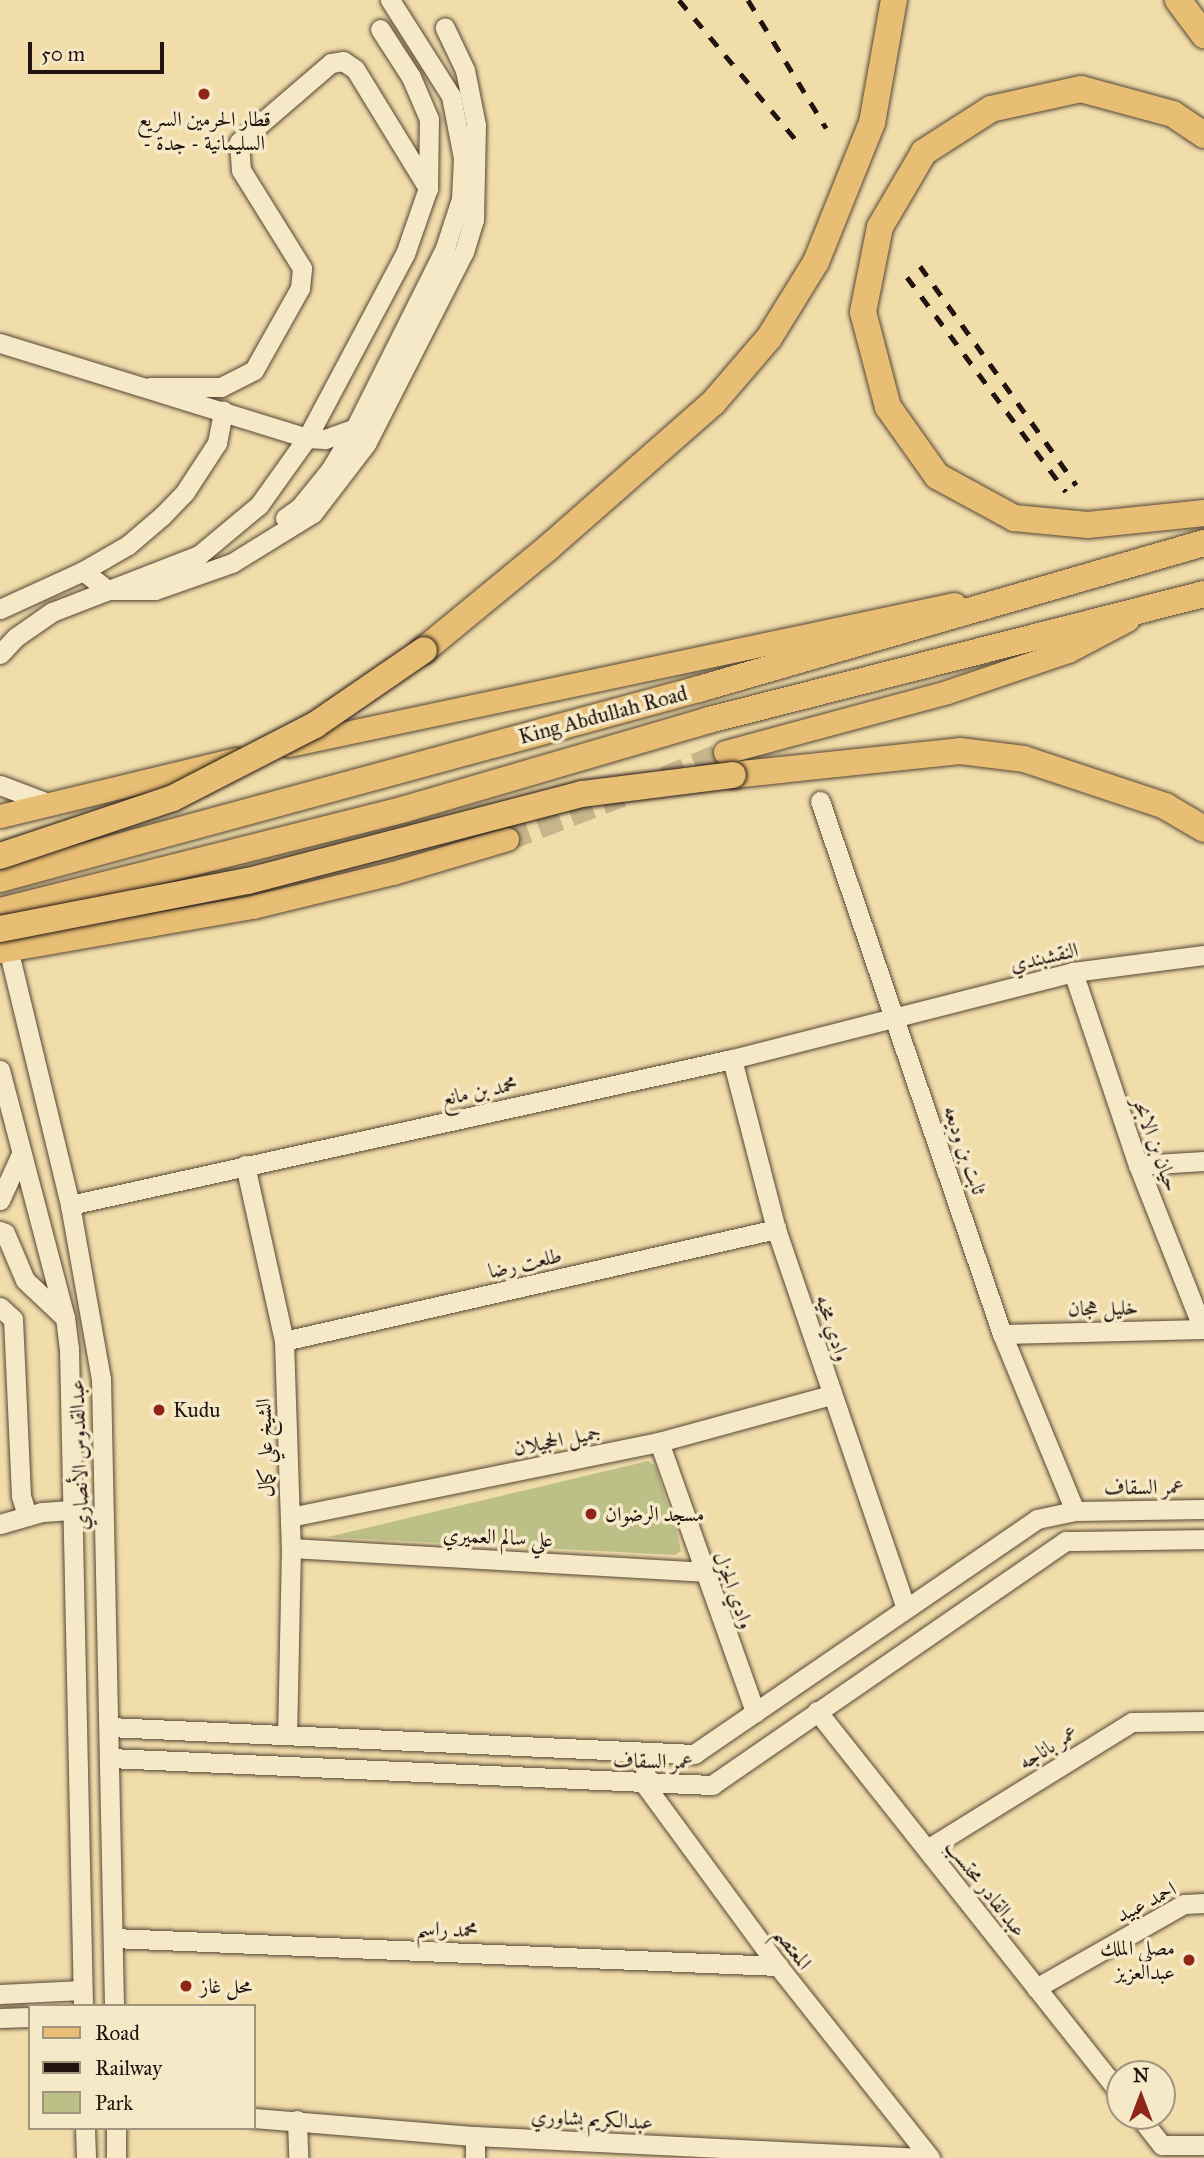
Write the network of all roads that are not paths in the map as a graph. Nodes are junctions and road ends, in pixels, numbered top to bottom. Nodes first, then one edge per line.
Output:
1 (390, 0) edge
2 (894, 0) edge
3 (1178, 0) edge
4 (445, 28) dead end
5 (380, 29) dead end
6 (1204, 35) edge
7 (1204, 135) edge
8 (428, 188) junction
9 (0, 343) edge
10 (150, 387) junction
11 (223, 411) junction
12 (355, 428) junction
13 (307, 438) junction
14 (1204, 513) edge
15 (1204, 543) edge
16 (198, 555) junction
17 (83, 570) junction
18 (1087, 576) junction
19 (107, 590) junction
20 (1204, 594) edge
21 (0, 609) edge
22 (1149, 609) junction
23 (0, 654) edge
24 (729, 764) junction
25 (0, 785) edge
26 (820, 801) dead end
27 (54, 805) junction
28 (0, 816) edge
29 (1204, 829) edge
30 (507, 839) tunnel mouth
31 (0, 856) edge
32 (0, 879) edge
33 (0, 912) edge
34 (3, 943) edge
35 (1204, 955) edge
36 (1073, 972) junction
37 (896, 1017) junction
38 (732, 1059) junction
39 (0, 1070) edge
40 (22, 1154) junction
41 (1204, 1161) edge
42 (245, 1165) junction
43 (1138, 1165) junction
44 (0, 1200) edge
45 (70, 1205) junction
46 (776, 1229) junction
47 (0, 1231) edge
48 (0, 1307) edge
49 (65, 1317) junction
50 (1203, 1329) edge
51 (1002, 1334) junction
52 (284, 1341) junction
53 (831, 1395) junction
54 (659, 1442) junction
55 (1204, 1509) edge
56 (71, 1510) junction
57 (1075, 1511) junction
58 (27, 1516) junction
59 (290, 1517) junction
60 (0, 1524) edge
61 (1204, 1539) edge
62 (291, 1548) junction
63 (702, 1572) junction
64 (905, 1606) junction
65 (817, 1711) junction
66 (755, 1712) junction
67 (1204, 1721) edge
68 (109, 1727) junction
69 (287, 1735) junction
70 (646, 1754) junction
71 (110, 1758) junction
72 (645, 1785) junction
73 (927, 1849) junction
74 (1204, 1903) edge
75 (113, 1938) junction
76 (778, 1966) junction
77 (1036, 1988) junction
78 (0, 1994) edge
79 (82, 1998) edge
80 (114, 2004) edge
81 (28, 2017) edge
82 (0, 2018) edge
83 (1106, 2075) edge
84 (256, 2118) edge
85 (297, 2120) junction
86 (85, 2130) edge
87 (116, 2130) edge
88 (1150, 2130) edge
89 (475, 2136) junction
90 (1204, 2145) edge
91 (759, 2154) edge
92 (928, 2157) edge
93 (86, 2158) edge
94 (116, 2158) edge
95 (298, 2158) edge
96 (475, 2158) edge

1 - 12 street
2 - 31 highway, bridge
3 - 6 highway
4 - 19 street
5 - 8 street
7 - 14 highway
8 - 10 street
8 - 13 street
9 - 10 street
10 - 11 street
11 - 13 street
11 - 17 street
12 - 13 street
12 - 16 street
13 - 16 street
15 - 18 highway, King Abdullah Road
16 - 19 street
17 - 19 street
17 - 21 street
18 - 27 main road
18 - 32 highway, King Abdullah Road
19 - 23 street
20 - 22 highway, King Abdullah Road
22 - 24 main road
22 - 33 highway, King Abdullah Road
24 - 29 highway
24 - 34 highway, bridge
25 - 27 street
26 - 37 street, ثابت بن وديعه
27 - 28 main road
30 - 34 main road
33 - 34 street, عبدالقدوس الأنصاري
34 - 45 street, عبدالقدوس الأنصاري
35 - 36 street, النقشبندي
36 - 37 street, النقشبندي
36 - 43 street, حيان بن الابحر
37 - 38 street, محمد بن مانع
37 - 51 street, ثابت بن وديعه
38 - 42 street, محمد بن مانع
38 - 46 street, وادي مخيه
39 - 40 street, عبدالقدوس الأنصاري
40 - 44 street
40 - 49 street, عبدالقدوس الأنصاري
41 - 43 street
42 - 45 street, محمد بن مانع
42 - 52 street, الشيخ علي كمال
43 - 50 street, حيان بن الابحر
45 - 68 street, عبدالقدوس الأنصاري
46 - 52 street, طلعت رضا
46 - 53 street, وادي مخيه
47 - 49 street
48 - 58 street
49 - 56 street, عبدالقدوس الأنصاري
50 - 51 street, خليل هجان
51 - 57 street, ثابت بن وديعه
52 - 59 street, الشيخ علي كمال
53 - 54 street, جميل الحجيلان
53 - 64 street, وادي مخيه
54 - 59 street, جميل الحجيلان
54 - 63 street, وادي الجزل
55 - 57 street, عمر السقاف
56 - 58 street
56 - 79 street, عبدالقدوس الأنصاري
57 - 64 street, عمر السقاف
58 - 60 street
59 - 62 street, الشيخ علي كمال
61 - 65 street, عمر السقاف
62 - 63 street, علي سالم العميري
62 - 69 street, الشيخ علي كمال
63 - 66 street, وادي الجزل
64 - 66 street, عمر السقاف
65 - 72 street, عمر السقاف
65 - 73 street, عبدالقادر محتسب
66 - 70 street, عمر السقاف
67 - 73 street, عمر باناجه
68 - 69 street, عمر السقاف
68 - 71 street, عبدالقدوس الأنصاري
69 - 70 street, عمر السقاف
70 - 72 street
71 - 72 street, عمر السقاف
71 - 75 street, عبدالقدوس الأنصاري
72 - 76 street, المعتصم
73 - 77 street, عبدالقادر محتسب
74 - 77 street, احمد عبيد
75 - 76 street, محمد راسم
75 - 80 street, عبدالقدوس الأنصاري
76 - 92 street, المعتصم
77 - 83 street, عبدالقادر محتسب
78 - 79 street
81 - 82 street
84 - 85 street, عبدالكريم بشاوري
85 - 89 street, عبدالكريم بشاوري
85 - 95 street
86 - 93 street
87 - 94 street
88 - 90 street
89 - 91 street, عبدالكريم بشاوري
89 - 96 street
91 - 92 street, عبدالكريم بشاوري

